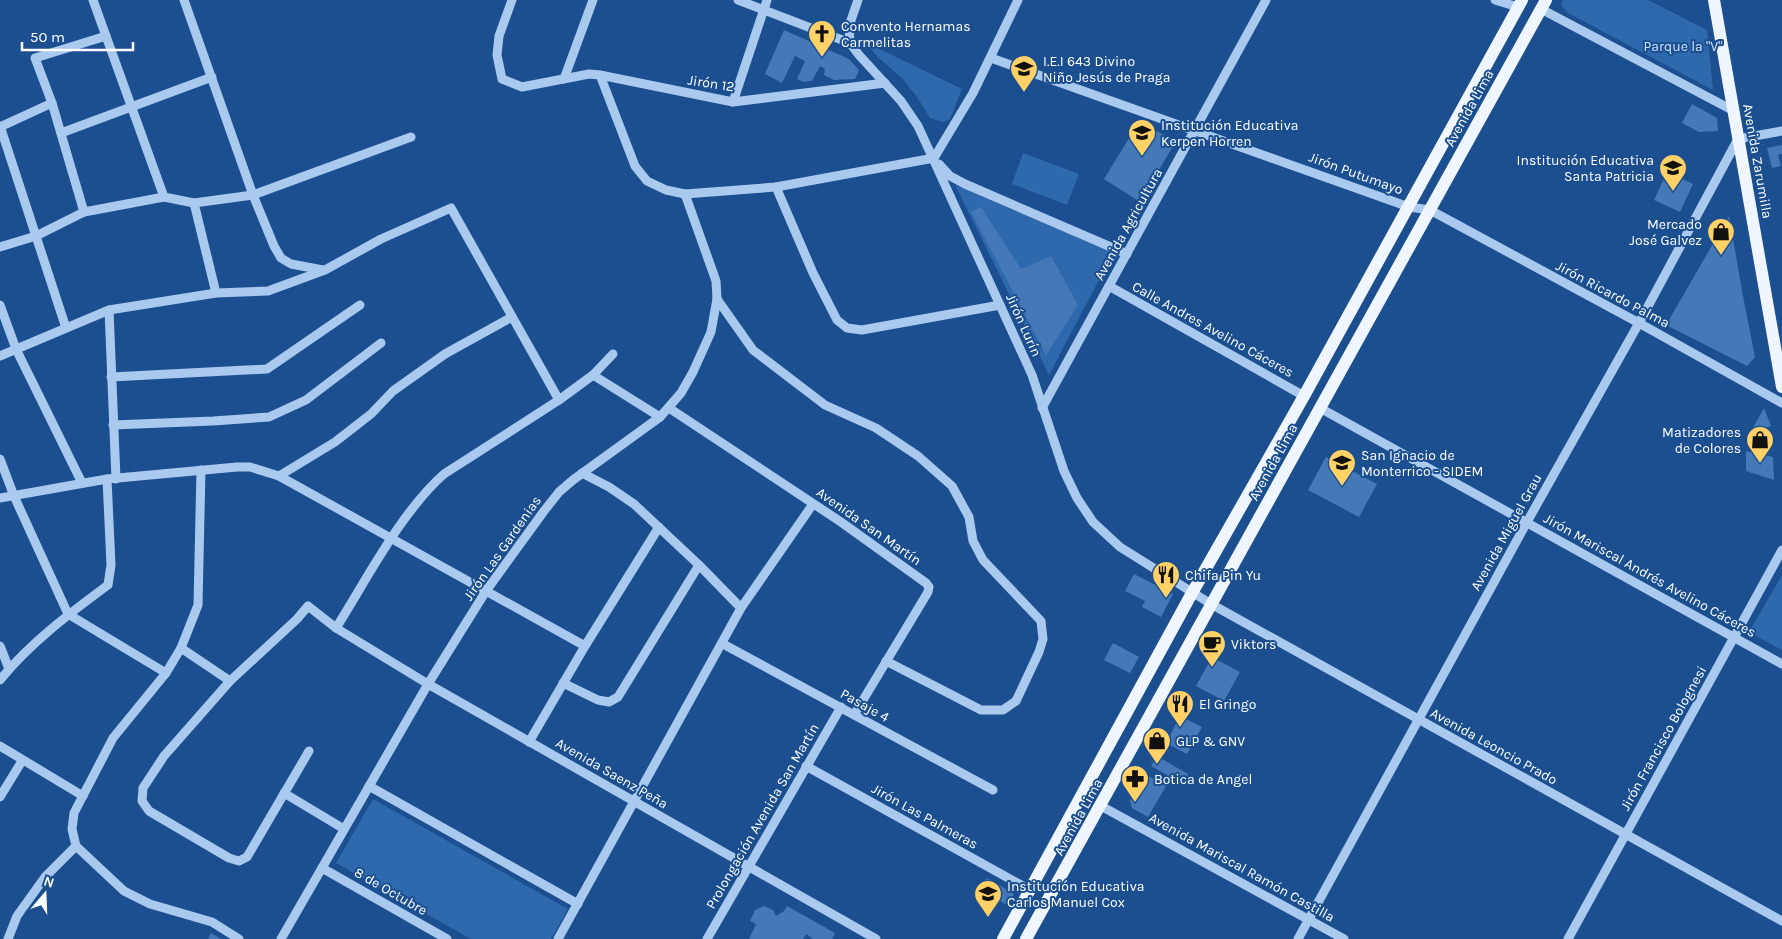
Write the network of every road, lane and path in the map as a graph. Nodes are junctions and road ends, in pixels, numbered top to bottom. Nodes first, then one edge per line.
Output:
1 (93, 0) edge
2 (184, 0) edge
3 (512, 0) edge
4 (593, 0) edge
5 (738, 0) edge
6 (767, 0) edge
7 (858, 0) edge
8 (1018, 0) edge
9 (1266, 0) edge
10 (1496, 0) edge
11 (1714, 0) edge
12 (1520, 4) edge
13 (1544, 4) edge
14 (763, 10) junction
15 (106, 36) junction
16 (850, 43) junction
17 (991, 58) junction
18 (600, 75) junction
19 (212, 77) junction
20 (564, 79) junction
21 (885, 83) junction
22 (733, 102) junction
23 (52, 103) junction
24 (132, 108) junction
25 (1734, 112) junction
26 (1195, 130) junction
27 (1782, 131) edge
28 (61, 133) junction
29 (411, 137) dead end
30 (1738, 139) junction
31 (934, 158) junction
32 (776, 187) junction
33 (685, 194) junction
34 (253, 195) junction
35 (164, 198) junction
36 (194, 203) junction
37 (1409, 207) junction
38 (1430, 210) junction
39 (84, 212) junction
40 (36, 236) junction
41 (0, 247) edge
42 (1127, 254) junction
43 (325, 270) junction
44 (1109, 286) junction
45 (216, 293) junction
46 (717, 299) junction
47 (0, 305) edge
48 (360, 305) dead end
49 (1000, 305) junction
50 (109, 310) junction
51 (512, 317) junction
52 (1639, 323) junction
53 (66, 328) junction
54 (382, 343) dead end
55 (16, 349) junction
56 (613, 354) dead end
57 (0, 356) edge
58 (593, 375) junction
59 (111, 377) junction
60 (1782, 387) edge
61 (1304, 396) junction
62 (559, 400) junction
63 (1782, 403) edge
64 (669, 408) junction
65 (1042, 408) junction
66 (1320, 408) junction
67 (660, 417) junction
68 (114, 425) junction
69 (0, 459) edge
70 (201, 470) junction
71 (582, 473) junction
72 (279, 476) junction
73 (111, 479) junction
74 (82, 483) junction
75 (14, 496) junction
76 (0, 498) edge
77 (813, 504) junction
78 (1527, 522) junction
79 (659, 527) junction
80 (392, 538) junction
81 (1782, 550) edge
82 (699, 565) junction
83 (486, 591) junction
84 (1192, 594) junction
85 (1211, 604) junction
86 (742, 608) junction
87 (68, 614) junction
88 (336, 628) junction
89 (1734, 638) junction
90 (723, 644) junction
91 (0, 646) edge
92 (585, 646) junction
93 (181, 648) junction
94 (886, 661) junction
95 (1782, 664) edge
96 (9, 669) junction
97 (166, 673) junction
98 (0, 680) edge
99 (230, 682) junction
100 (563, 683) junction
101 (428, 684) junction
102 (841, 707) junction
103 (854, 715) junction
104 (1419, 719) junction
105 (529, 742) junction
106 (0, 746) edge
107 (309, 751) dead end
108 (22, 761) junction
109 (806, 766) junction
110 (369, 786) junction
111 (993, 790) dead end
112 (284, 793) junction
113 (83, 796) junction
114 (0, 797) edge
115 (635, 802) junction
116 (1102, 806) junction
117 (344, 829) junction
118 (1626, 835) junction
119 (76, 846) junction
120 (749, 867) junction
121 (322, 868) junction
122 (1030, 890) junction
123 (578, 904) junction
124 (1309, 919) junction
125 (1782, 921) edge
126 (8, 939) edge
127 (238, 939) edge
128 (281, 939) edge
129 (447, 939) edge
130 (558, 939) edge
131 (707, 939) edge
132 (876, 939) edge
133 (1003, 939) edge
134 (1026, 939) edge
135 (1298, 939) edge
136 (1344, 939) edge
137 (1568, 939) edge

1 - 15 street
2 - 19 street
3 - 20 street, Jirón 12
4 - 20 street
5 - 14 street
6 - 14 street
7 - 16 street
8 - 17 street
9 - 26 street, Avenida Agricultura
10 - 12 street
11 - 25 main road, Avenida Zarumilla
12 - 37 main road, Avenida Lima
13 - 25 street
13 - 38 main road, Avenida Lima
14 - 16 street
14 - 22 street
15 - 23 street
15 - 24 street
16 - 21 street, Jirón Lurín
17 - 26 street, Jirón Putumayo
17 - 31 street
18 - 20 street, Jirón 12
18 - 22 street, Jirón 12
18 - 33 street
19 - 24 street
19 - 34 street
21 - 22 street, Jirón 12
21 - 31 street, Jirón Lurín
23 - 28 street
23 - 40 street
24 - 28 street
24 - 35 street
25 - 30 main road, Avenida Zarumilla
26 - 37 street, Jirón Putumayo
26 - 42 street, Avenida Agricultura
27 - 30 street
28 - 39 street
29 - 34 street
30 - 52 street, Avenida Miguel Grau
30 - 60 main road, Avenida Zarumilla
31 - 32 street
31 - 42 street
31 - 49 street, Jirón Lurín
32 - 33 street
32 - 49 street
33 - 46 street, Jirón Las Gardenias
34 - 36 street
34 - 43 street
35 - 36 street
35 - 39 street
36 - 45 street
37 - 38 street, Jirón Putumayo
37 - 61 main road, Avenida Lima
38 - 52 street, Jirón Ricardo Palma
38 - 66 main road, Avenida Lima
39 - 40 street
40 - 41 street
40 - 53 street
42 - 44 street, Avenida Agricultura
43 - 45 street
43 - 51 street
44 - 61 street, Calle Andres Avelino Cáceres
44 - 65 street, Avenida Agricultura
45 - 50 street
46 - 64 street, Jirón Las Gardenias
46 - 94 street
47 - 55 street
48 - 59 street
49 - 65 street, Jirón Lurín
50 - 53 street
50 - 59 street
51 - 62 street
51 - 72 street
52 - 63 street, Jirón Ricardo Palma
52 - 78 street, Avenida Miguel Grau
53 - 55 street
54 - 68 street
55 - 57 street
55 - 74 street
56 - 58 street
58 - 62 street
58 - 67 street
59 - 68 street
61 - 84 main road, Avenida Lima
62 - 80 street
64 - 67 street, Jirón Las Gardenias
64 - 77 street, Avenida San Martín
65 - 84 street, Jirón Lurín
66 - 78 street, Jirón Mariscal Andrés Avelino Cáceres
66 - 85 main road, Avenida Lima
67 - 71 street, Jirón Las Gardenias
68 - 73 street
69 - 75 street
70 - 72 street
70 - 73 street
70 - 93 street
71 - 79 street
71 - 83 street, Jirón Las Gardenias
72 - 80 street
73 - 74 street
73 - 87 street
74 - 75 street
75 - 76 street
75 - 87 street
77 - 86 street
77 - 94 street, Avenida San Martín
78 - 89 street, Jirón Mariscal Andrés Avelino Cáceres
78 - 104 street, Avenida Miguel Grau
79 - 82 street
79 - 92 street
80 - 83 street
80 - 88 street
81 - 89 street, Jirón Francisco Bolognesi
82 - 86 street
82 - 100 street
83 - 92 street
83 - 101 street, Jirón Las Gardenias
84 - 85 street, Avenida Leoncio Prado
84 - 122 main road, Avenida Lima
85 - 104 street, Avenida Leoncio Prado
85 - 116 main road, Avenida Lima
86 - 90 street
87 - 96 street
87 - 97 street
88 - 99 street, Avenida Saenz Peña
88 - 101 street, Avenida Saenz Peña
89 - 95 street, Jirón Mariscal Andrés Avelino Cáceres
89 - 118 street, Jirón Francisco Bolognesi
90 - 102 street, Pasaje 4
90 - 115 street
91 - 96 street
92 - 100 street
93 - 97 street
93 - 99 street
94 - 103 street, Avenida San Martín
96 - 98 street
97 - 113 street
99 - 112 street
100 - 105 street
101 - 105 street, Avenida Saenz Peña
101 - 110 street, Jirón Las Gardenias
102 - 103 street, Pasaje 4
102 - 109 street, Prolongación Avenida San Martín
103 - 111 street, Pasaje 4
104 - 118 street, Avenida Leoncio Prado
104 - 124 street, Avenida Miguel Grau
105 - 115 street, Avenida Saenz Peña
106 - 108 street
107 - 112 street
108 - 113 street
108 - 114 street
109 - 120 street, Prolongación Avenida San Martín
109 - 122 street, Jirón Las Palmeras
110 - 117 street, Jirón Las Gardenias
110 - 123 street
112 - 117 street
113 - 119 street
115 - 120 street, Avenida Saenz Peña
115 - 123 street
116 - 124 street, Avenida Mariscal Ramón Castilla
116 - 134 main road, Avenida Lima
117 - 121 street, Jirón Las Gardenias
118 - 125 street, Avenida Leoncio Prado
118 - 137 street, Jirón Francisco Bolognesi
119 - 126 street
119 - 127 street
120 - 131 street, Prolongación Avenida San Martín
120 - 132 street, Avenida Saenz Peña
121 - 128 street, Jirón Las Gardenias
121 - 129 street, 8 de Octubre
122 - 133 main road, Avenida Lima
123 - 130 street
124 - 135 street, Avenida Miguel Grau
124 - 136 street, Avenida Mariscal Ramón Castilla

